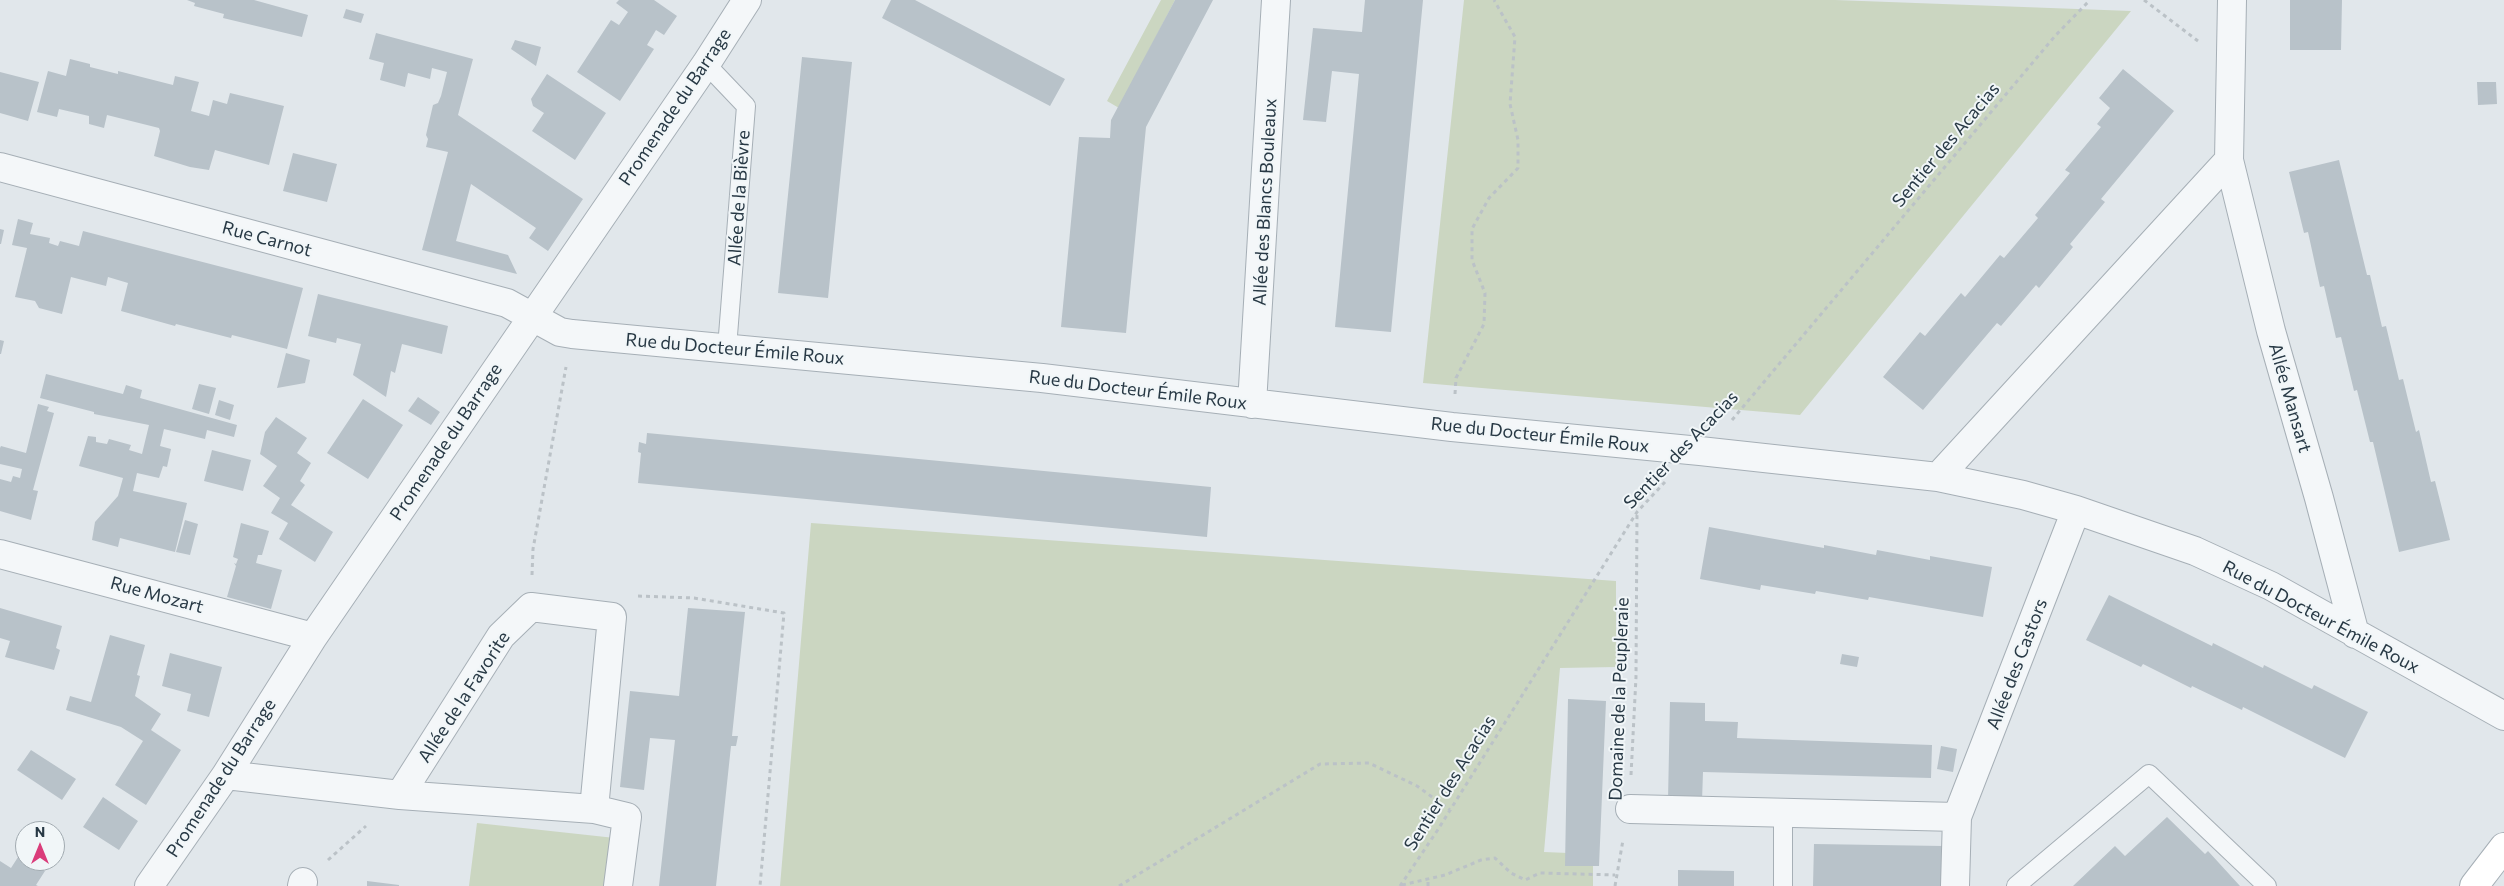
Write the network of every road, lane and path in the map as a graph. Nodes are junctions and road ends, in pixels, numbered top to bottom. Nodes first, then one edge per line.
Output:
1 (747, 0) edge
2 (1276, 0) edge
3 (1494, 0) edge
4 (2090, 0) edge
5 (2144, 0) edge
6 (2232, 0) edge
7 (706, 64) junction
8 (2231, 66) junction
9 (2229, 160) junction
10 (0, 167) edge
11 (531, 317) junction
12 (572, 334) junction
13 (727, 348) junction
14 (1252, 404) junction
15 (1452, 427) junction
16 (1700, 451) junction
17 (1938, 477) junction
18 (2076, 510) junction
19 (1637, 512) junction
20 (0, 554) edge
21 (531, 607) junction
22 (612, 617) junction
23 (2354, 634) junction
24 (313, 636) junction
25 (2504, 716) edge
26 (226, 775) junction
27 (400, 795) junction
28 (594, 809) junction
29 (1630, 809) junction
30 (1450, 810) junction
31 (1783, 813) junction
32 (1958, 817) junction
33 (2504, 847) edge
34 (1615, 875) junction
35 (1428, 878) junction
36 (302, 884) edge
37 (1400, 885) edge
38 (149, 886) edge
39 (618, 886) edge
40 (760, 886) edge
41 (1119, 886) edge
42 (1428, 886) edge
43 (1615, 886) edge
44 (1783, 886) edge
45 (1955, 886) edge
46 (2016, 886) edge
47 (2267, 886) edge
48 (2474, 886) edge

1 - 7 street, Promenade du Barrage
2 - 14 street, Allée des Blancs Bouleaux
3 - 15 path
4 - 16 path, Sentier des Acacias
5 - 8 path
6 - 8 street, Allée Mansart
7 - 11 street, Promenade du Barrage
7 - 13 lane, Allée de la Bièvre
8 - 9 street, Allée Mansart
9 - 17 street
9 - 23 street, Allée Mansart
10 - 11 street, Rue Carnot
11 - 12 street, Rue du Docteur Émile Roux
11 - 24 street, Promenade du Barrage
12 - 13 street, Rue du Docteur Émile Roux
12 - 21 path
13 - 14 street, Rue du Docteur Émile Roux
14 - 15 street, Rue du Docteur Émile Roux
15 - 16 street, Rue du Docteur Émile Roux
16 - 17 street, Rue du Docteur Émile Roux
16 - 19 path, Sentier des Acacias
17 - 18 street, Rue du Docteur Émile Roux
18 - 23 street, Rue du Docteur Émile Roux
18 - 32 street, Allée des Castors
19 - 29 path, Domaine de la Peupleraie
19 - 30 path, Sentier des Acacias
20 - 24 street, Rue Mozart
21 - 22 street
21 - 27 street, Allée de la Favorite
22 - 28 street
22 - 40 path
23 - 25 street, Rue du Docteur Émile Roux
24 - 26 street, Promenade du Barrage
26 - 27 street
26 - 38 street, Promenade du Barrage
27 - 28 street
27 - 36 path
28 - 39 street
29 - 31 street
29 - 34 path, Domaine de la Peupleraie
30 - 37 path, Sentier des Acacias
30 - 41 path
31 - 32 street
31 - 44 lane
32 - 45 street, Allée des Castors
33 - 48 main road
34 - 35 path
34 - 43 path, Domaine de la Peupleraie
35 - 37 path
35 - 42 path
46 - 47 lane

